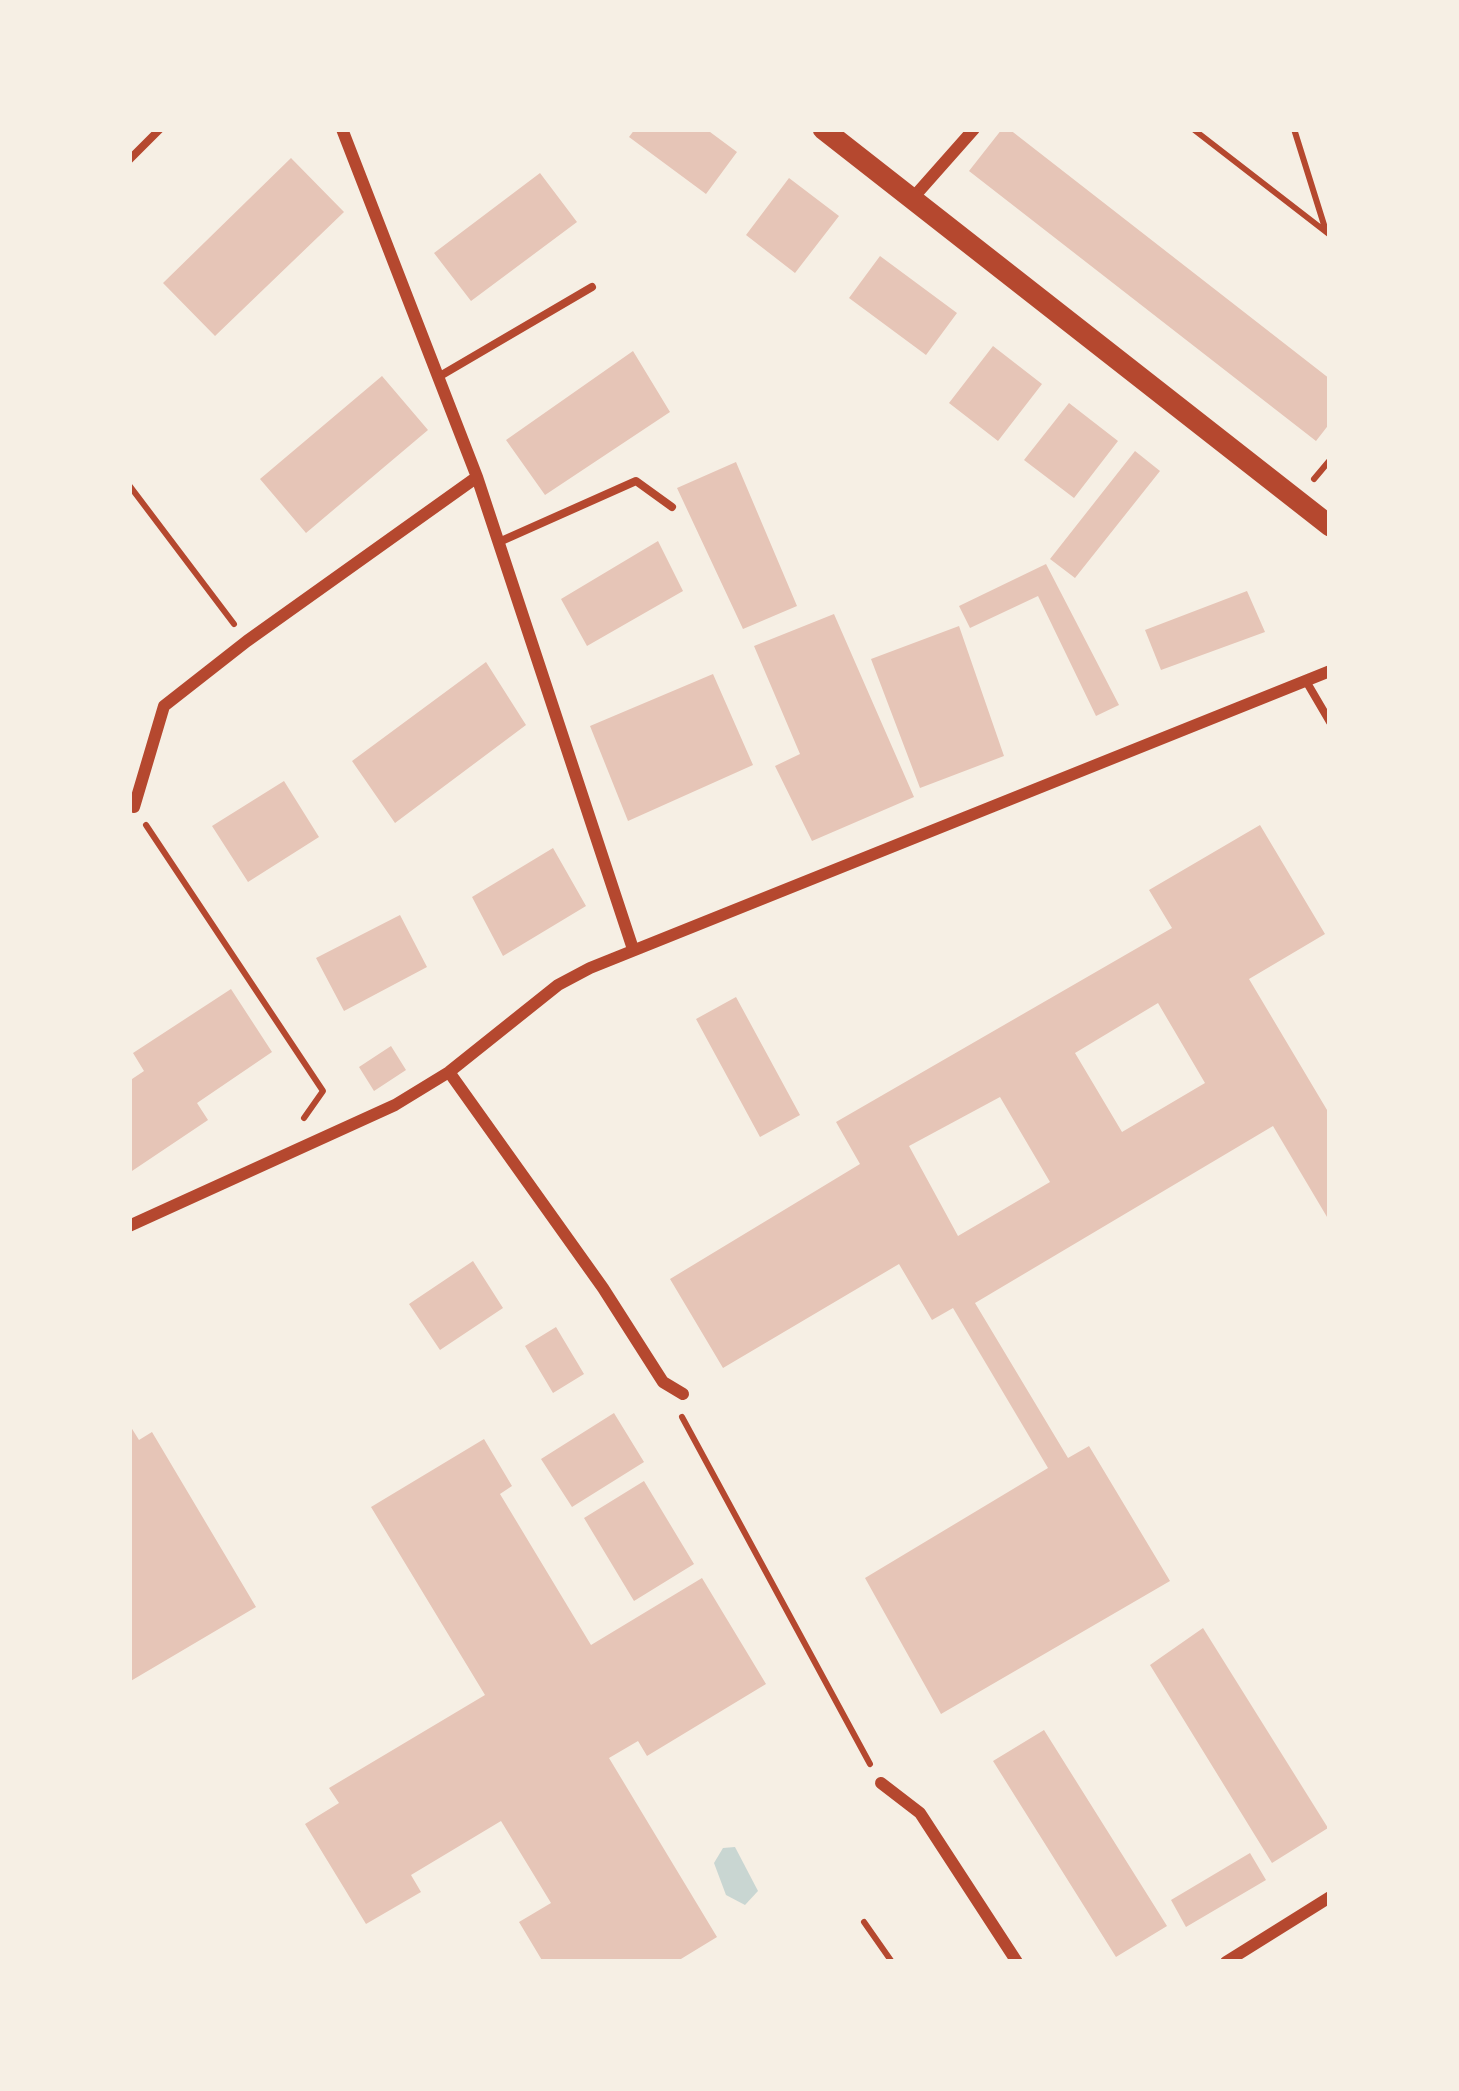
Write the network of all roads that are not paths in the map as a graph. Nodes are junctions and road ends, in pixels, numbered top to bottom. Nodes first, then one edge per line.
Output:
1 (160, 129) edge
2 (342, 129) edge
3 (823, 129) edge
4 (974, 129) edge
5 (129, 160) edge
6 (912, 200) junction
7 (592, 287) dead end
8 (440, 376) junction
9 (477, 476) junction
10 (672, 507) dead end
11 (1330, 526) edge
12 (499, 542) junction
13 (1330, 671) edge
14 (1306, 681) junction
15 (1330, 722) edge
16 (134, 807) road end
17 (633, 949) junction
18 (449, 1072) junction
19 (129, 1226) edge
20 (683, 1394) dead end
21 (881, 1784) dead end
22 (1330, 1897) edge
23 (1017, 1962) edge
24 (1226, 1962) edge

1 - 5 lane
2 - 8 street
3 - 6 street
4 - 6 street
6 - 11 street
7 - 8 lane
8 - 9 street
9 - 12 street
9 - 16 street
10 - 12 lane
12 - 17 street
13 - 14 street
14 - 15 lane
14 - 17 street
17 - 18 street
18 - 19 street
18 - 20 street
21 - 23 street
22 - 24 street

